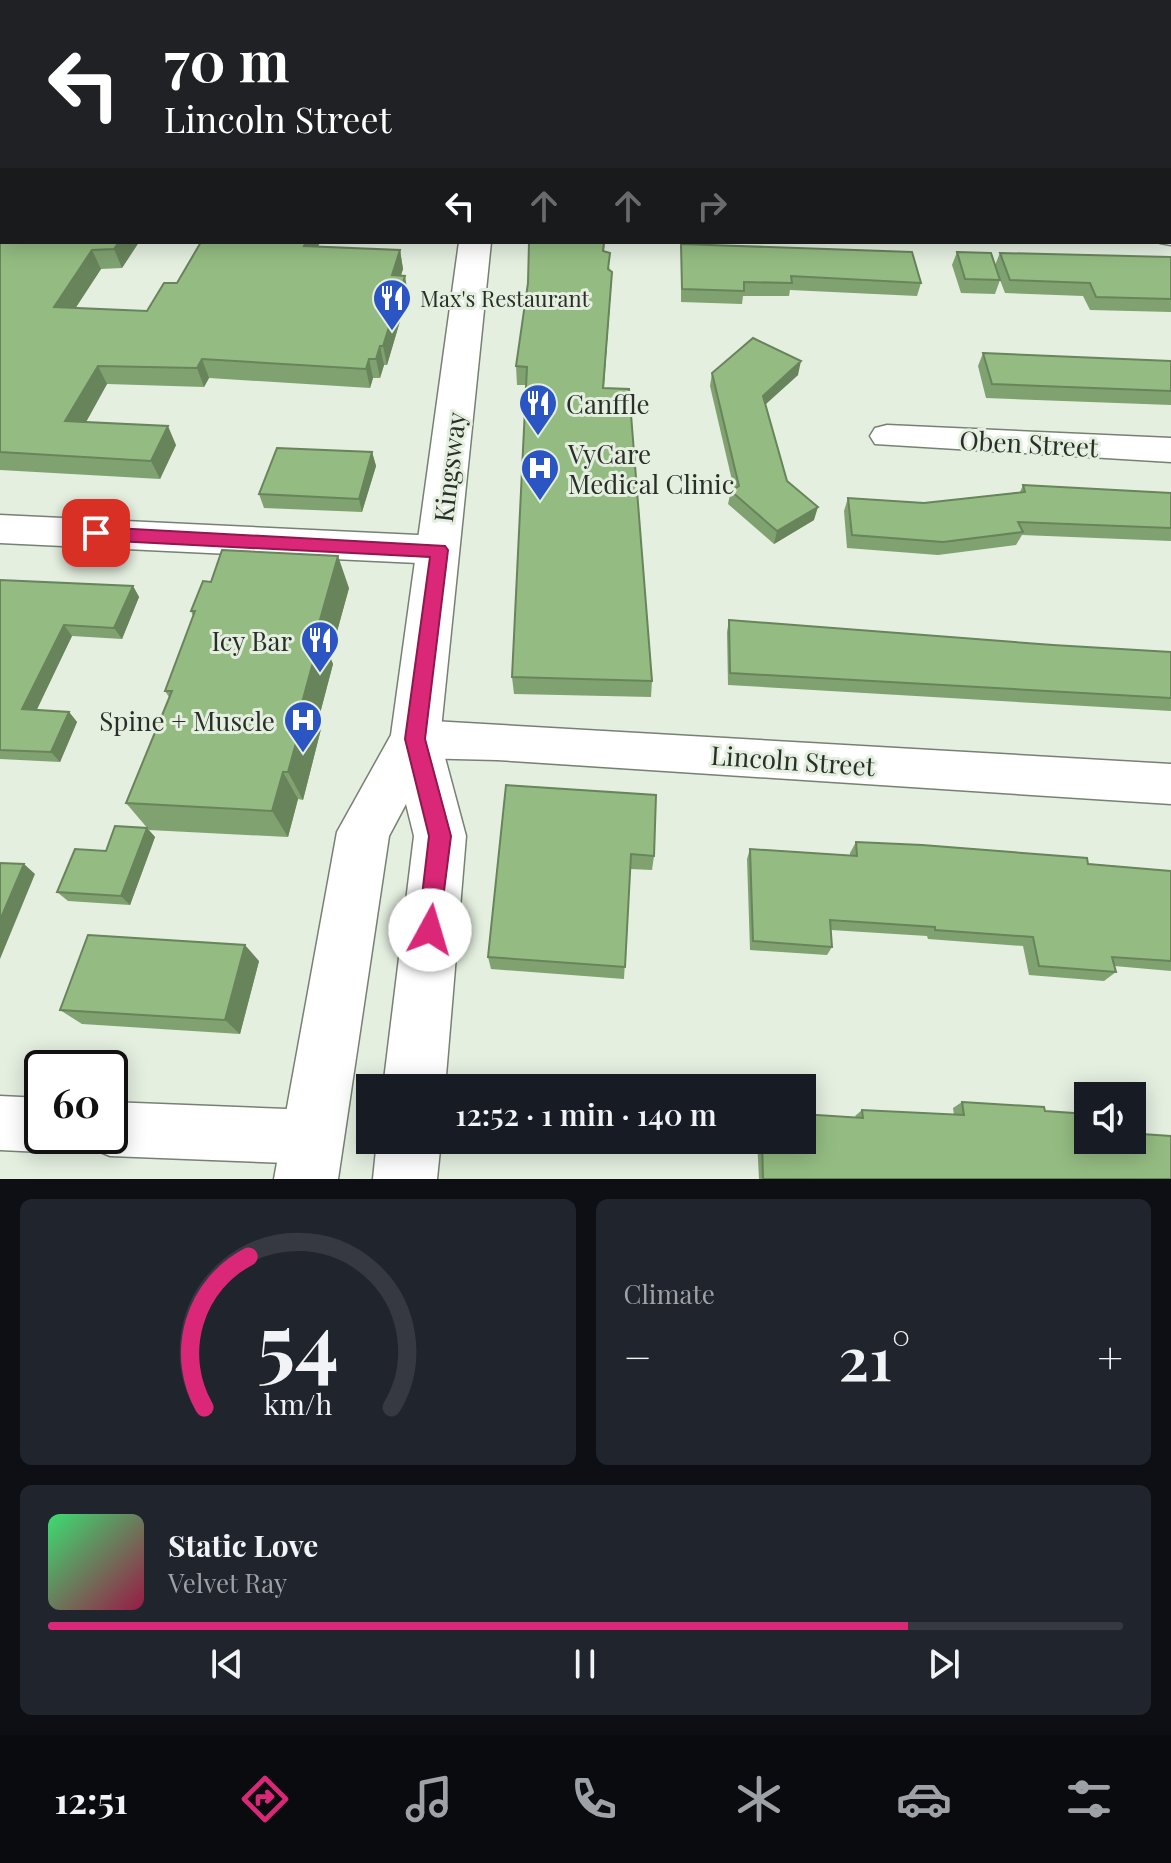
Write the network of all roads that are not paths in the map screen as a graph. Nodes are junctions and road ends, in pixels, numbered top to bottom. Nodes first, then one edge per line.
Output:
1 (475, 244) edge
2 (887, 436) dead end
3 (1171, 450) edge
4 (0, 529) edge
5 (439, 550) junction
6 (415, 739) junction
7 (1171, 784) edge
8 (415, 1074) edge
9 (0, 1123) edge
10 (24, 1124) edge
11 (128, 1132) edge
12 (408, 1154) edge
13 (310, 1158) edge
14 (405, 1179) edge

1 - 5 main road, Kingsway
2 - 3 street, Oben Street
4 - 5 street
5 - 6 main road, Kingsway
6 - 7 street, Lincoln Street
6 - 8 main road, Kingsway
6 - 13 main road, Kingsway
9 - 10 street
11 - 13 street
12 - 14 main road

